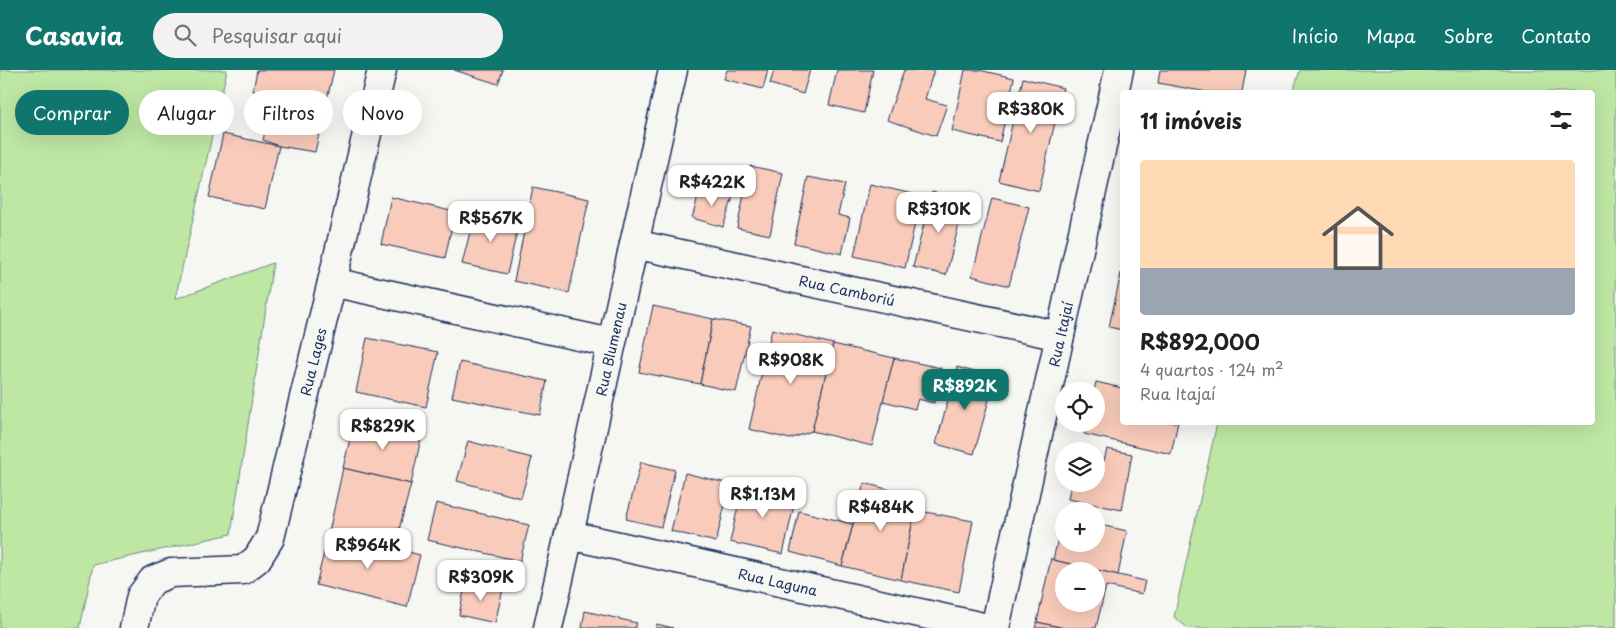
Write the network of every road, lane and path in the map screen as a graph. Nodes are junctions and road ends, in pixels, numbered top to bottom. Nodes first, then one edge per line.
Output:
1 (382, 70) edge
2 (673, 70) edge
3 (1119, 70) edge
4 (634, 244) junction
5 (332, 282) junction
6 (1060, 336) junction
7 (612, 343) junction
8 (569, 535) junction
9 (134, 628) edge
10 (548, 628) edge
11 (987, 628) edge
12 (995, 628) edge

1 - 5 street, Rua Lages
2 - 4 street, Rua Blumenau
3 - 6 street, Rua Itajaí
4 - 6 street, Rua Camboriú
4 - 7 street, Rua Blumenau
5 - 7 street
5 - 9 street, Rua Lages
6 - 12 street, Rua Itajaí
7 - 8 street, Rua Blumenau
8 - 10 street, Rua Blumenau
8 - 11 street, Rua Laguna

